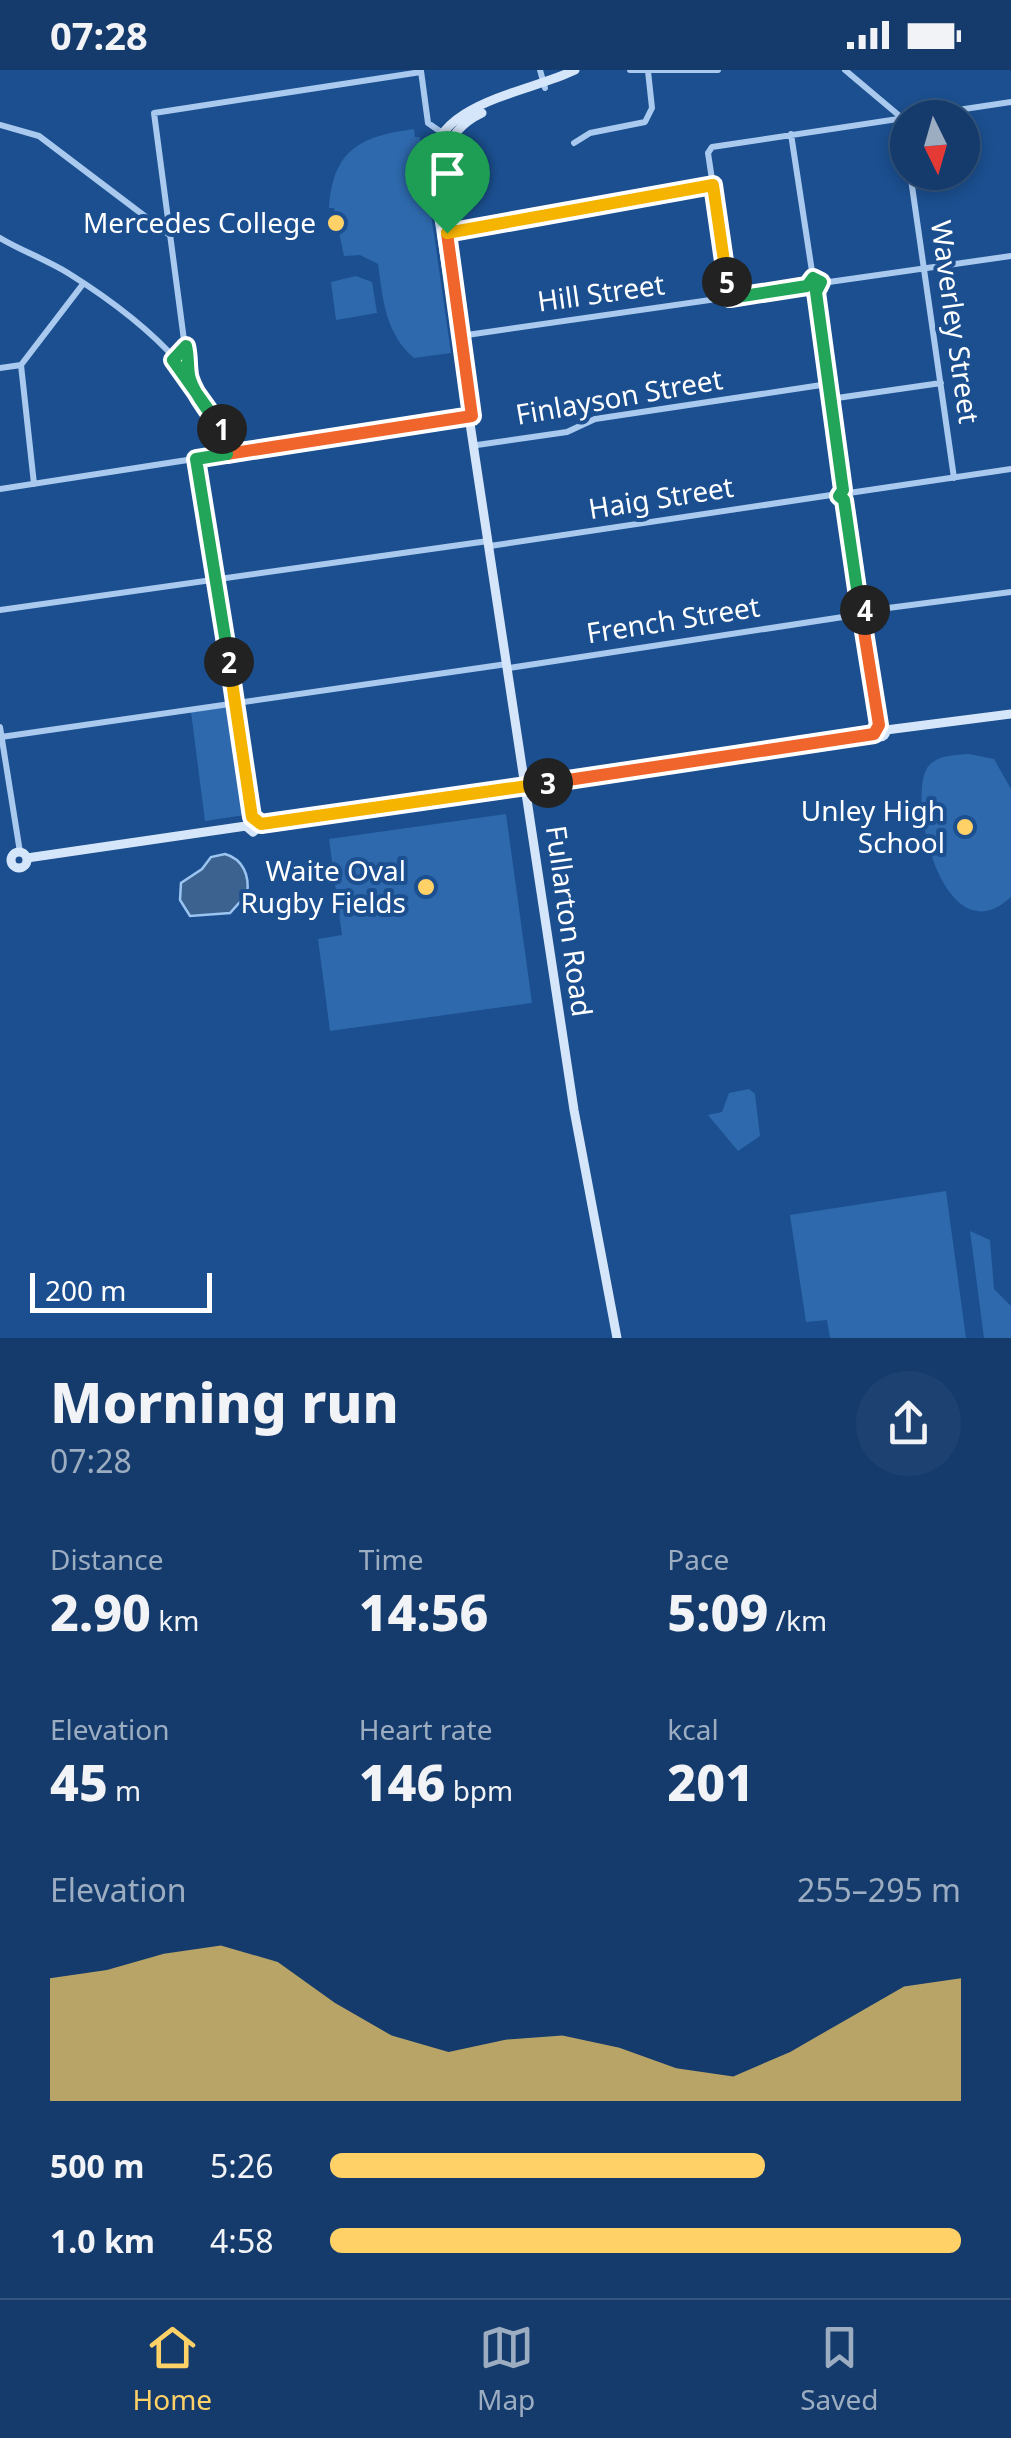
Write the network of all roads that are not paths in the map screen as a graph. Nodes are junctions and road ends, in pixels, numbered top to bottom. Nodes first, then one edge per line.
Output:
1 (540, 70) edge
2 (575, 70) edge
3 (586, 70) edge
4 (630, 70) edge
5 (718, 70) edge
6 (846, 70) edge
7 (421, 71) edge
8 (648, 71) edge
9 (544, 86) junction
10 (1011, 102) edge
11 (980, 107) edge
12 (890, 108) edge
13 (890, 120) edge
14 (464, 122) junction
15 (0, 125) edge
16 (441, 132) junction
17 (791, 134) junction
18 (574, 143) dead end
19 (443, 156) junction
20 (713, 185) junction
21 (913, 190) edge
22 (168, 212) junction
23 (154, 223) junction
24 (447, 233) junction
25 (172, 236) junction
26 (0, 238) edge
27 (1011, 256) edge
28 (925, 269) junction
29 (450, 272) junction
30 (813, 278) junction
31 (822, 283) junction
32 (83, 284) junction
33 (807, 286) junction
34 (816, 292) junction
35 (730, 298) junction
36 (460, 336) junction
37 (186, 346) junction
38 (173, 360) junction
39 (21, 365) junction
40 (0, 368) edge
41 (190, 378) junction
42 (941, 383) junction
43 (828, 384) junction
44 (830, 399) junction
45 (472, 416) junction
46 (477, 445) junction
47 (227, 454) junction
48 (196, 459) junction
49 (1011, 469) edge
50 (954, 478) junction
51 (34, 484) junction
52 (0, 489) edge
53 (844, 494) junction
54 (490, 544) junction
55 (215, 579) junction
56 (1011, 592) edge
57 (0, 610) edge
58 (861, 613) junction
59 (508, 666) junction
60 (236, 702) junction
61 (1011, 714) edge
62 (0, 727) edge
63 (880, 730) junction
64 (2, 737) edge
65 (2, 749) edge
66 (526, 786) junction
67 (253, 822) junction
68 (14, 858) edge
69 (618, 1338) edge

1 - 9 street
2 - 9 main road
3 - 9 main road
4 - 8 street
5 - 8 street
6 - 12 street
7 - 16 street
7 - 22 street
8 - 18 street
9 - 14 main road
9 - 16 main road
10 - 11 street
13 - 17 street
14 - 16 main road
14 - 19 main road
15 - 23 street
16 - 19 main road, Fullarton Road
16 - 29 main road, Fullarton Road
17 - 20 street
17 - 30 street
19 - 24 main road, Fullarton Road
20 - 24 street
20 - 35 street
21 - 28 street, Waverley Street
22 - 23 street
22 - 25 street
23 - 25 street
24 - 29 main road, Fullarton Road
25 - 37 street
26 - 32 street
27 - 28 street
28 - 31 street
28 - 42 street, Waverley Street
29 - 36 main road, Fullarton Road
30 - 31 street
30 - 33 street
31 - 34 street
32 - 38 street
32 - 39 street
33 - 34 street
33 - 35 street, Hill Street
34 - 43 street
35 - 36 street, Hill Street
36 - 45 main road, Fullarton Road
37 - 38 street
37 - 41 street
38 - 41 street
39 - 40 street
39 - 51 street
41 - 47 street
42 - 44 street
42 - 50 street, Waverley Street
43 - 44 street
43 - 46 street, Finlayson Street
44 - 53 street
45 - 46 main road, Fullarton Road
45 - 47 street
46 - 54 main road, Fullarton Road
47 - 48 street
48 - 51 street
48 - 55 street
49 - 50 street, Haig Street
50 - 53 street, Haig Street
51 - 52 street
53 - 54 street, Haig Street
53 - 58 street
54 - 55 street, Haig Street
54 - 59 main road, Fullarton Road
55 - 57 street, Haig Street
55 - 60 street
56 - 58 street, French Street
58 - 59 street, French Street
58 - 63 street
59 - 60 street, French Street
59 - 66 main road, Fullarton Road
60 - 64 street, French Street
60 - 67 street
61 - 63 main road
62 - 64 street
63 - 66 main road
64 - 65 street
65 - 68 street
66 - 67 main road
66 - 69 main road, Fullarton Road
67 - 68 main road

